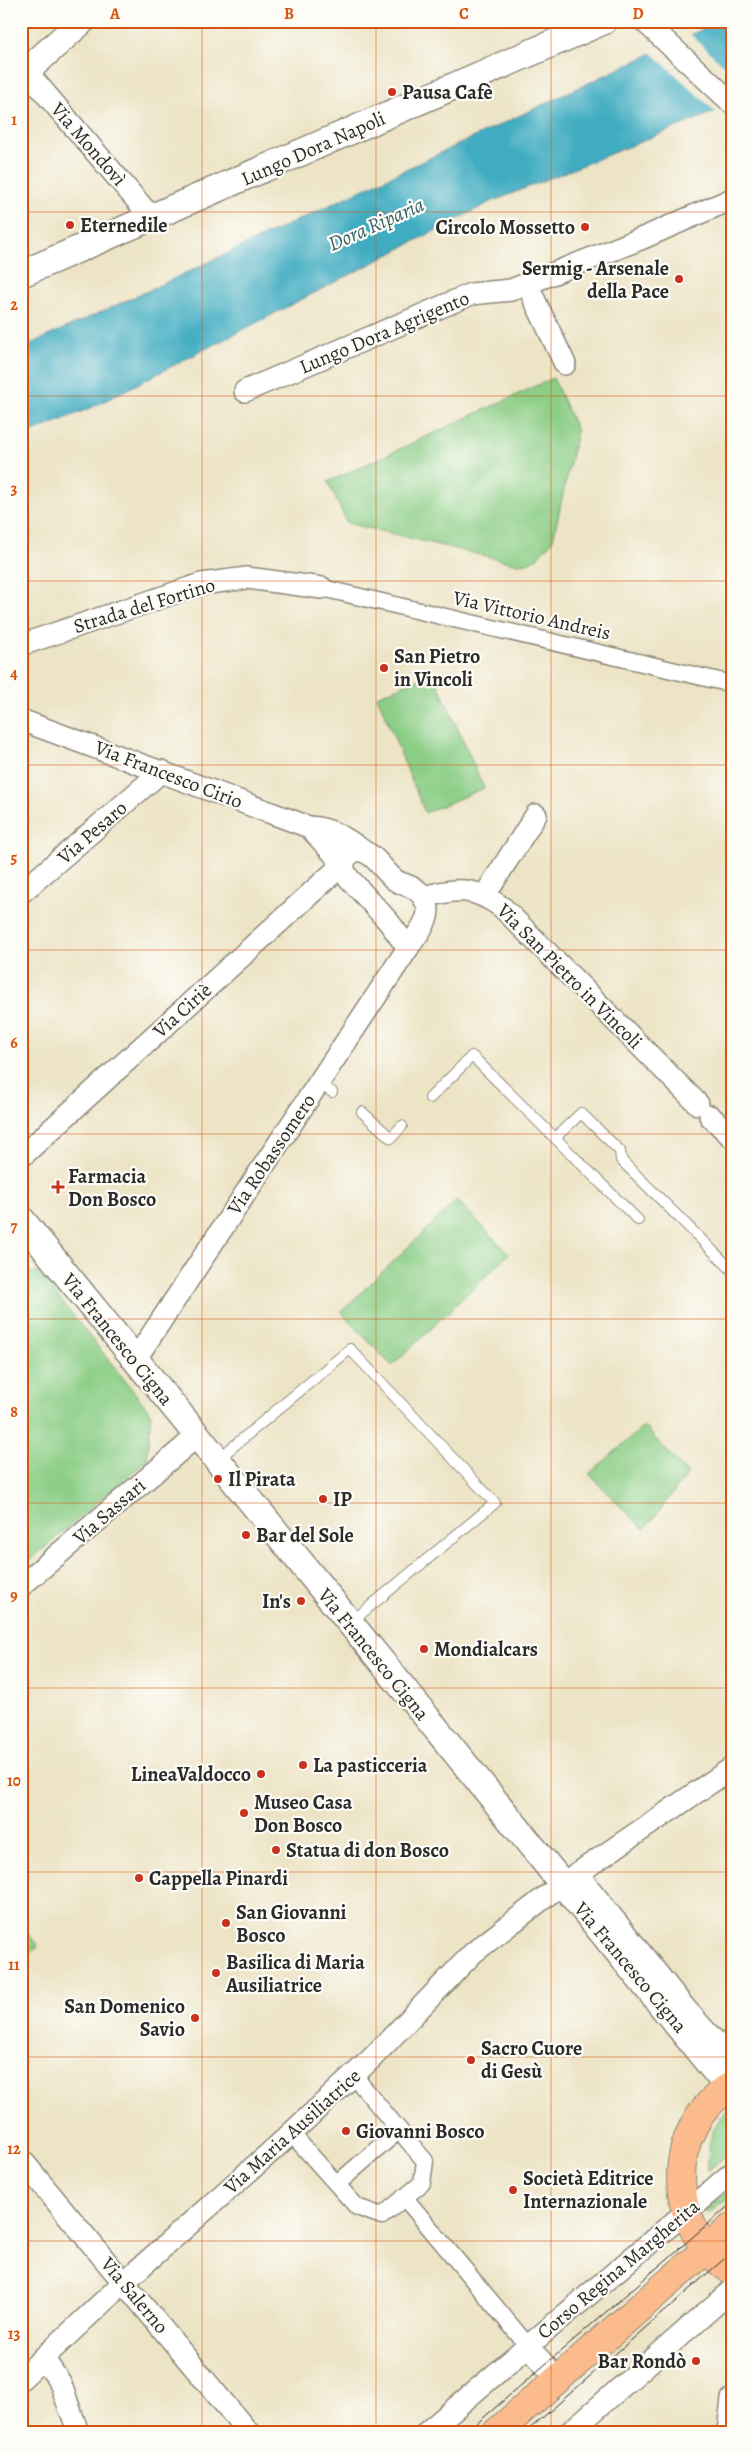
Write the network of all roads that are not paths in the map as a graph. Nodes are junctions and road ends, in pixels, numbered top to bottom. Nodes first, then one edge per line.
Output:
1 (82, 21) edge
2 (604, 21) edge
3 (652, 29) edge
4 (24, 74) edge
5 (732, 103) edge
6 (732, 199) edge
7 (151, 217) junction
8 (21, 274) edge
9 (527, 284) junction
10 (564, 364) dead end
11 (245, 391) dead end
12 (322, 588) joint
13 (23, 647) edge
14 (732, 684) edge
15 (24, 718) edge
16 (162, 771) junction
17 (536, 815) dead end
18 (309, 827) junction
19 (362, 850) junction
20 (343, 864) junction
21 (21, 893) edge
22 (484, 895) junction
23 (423, 897) junction
24 (408, 948) junction
25 (430, 1098) dead end
26 (362, 1112) dead end
27 (402, 1126) dead end
28 (732, 1137) edge
29 (556, 1138) junction
30 (21, 1157) edge
31 (638, 1220) dead end
32 (24, 1229) edge
33 (732, 1270) edge
34 (134, 1360) junction
35 (196, 1436) junction
36 (216, 1461) junction
37 (21, 1586) edge
38 (349, 1624) junction
39 (732, 1768) edge
40 (570, 1879) junction
41 (732, 2057) edge
42 (353, 2076) junction
43 (730, 2086) edge
44 (399, 2130) junction
45 (291, 2133) junction
46 (21, 2159) edge
47 (732, 2173) edge
48 (337, 2184) junction
49 (404, 2197) junction
50 (685, 2213) junction
51 (732, 2227) edge
52 (706, 2249) junction
53 (732, 2271) edge
54 (124, 2282) junction
55 (732, 2290) edge
56 (528, 2346) junction
57 (43, 2358) junction
58 (21, 2379) edge
59 (558, 2379) junction
60 (732, 2399) edge
61 (78, 2432) edge
62 (248, 2432) edge
63 (427, 2432) edge
64 (497, 2432) edge
65 (570, 2432) edge
66 (728, 2432) edge

1 - 4 street
2 - 7 street, Lungo Dora Napoli
3 - 5 street
4 - 7 street, Via Mondovì
6 - 9 street, Lungo Dora Agrigento
7 - 8 street, Lungo Dora Napoli
9 - 10 street
9 - 11 street, Lungo Dora Agrigento
12 - 13 street, Strada del Fortino
12 - 14 street, Via Vittorio Andreis
15 - 16 street, Via Francesco Cirio
16 - 18 street, Via Francesco Cirio
16 - 21 street, Via Pesaro
17 - 22 street
18 - 19 street, Via Francesco Cirio
18 - 20 street, Via Francesco Cirio
19 - 20 street, Via Ciriè
19 - 23 street, Via Francesco Cirio
20 - 24 street, Via Francesco Cirio
20 - 30 street, Via Ciriè
22 - 23 street, Via San Pietro in Vincoli
22 - 28 street, Via San Pietro in Vincoli
23 - 24 street, Via Robassomero
24 - 34 street, Via Robassomero
25 - 29 lane
26 - 27 lane
29 - 31 lane
29 - 33 lane
32 - 34 street, Via Francesco Cigna
34 - 35 street, Via Francesco Cigna
35 - 36 street, Via Francesco Cigna
35 - 37 street, Via Sassari
36 - 38 street, Via Francesco Cigna
36 - 38 lane
38 - 40 street, Via Francesco Cigna
39 - 40 street, Via Maria Ausiliatrice
40 - 41 street, Via Francesco Cigna
40 - 42 street, Via Maria Ausiliatrice
40 - 43 street, Via Francesco Cigna
42 - 44 street
42 - 45 street, Via Maria Ausiliatrice
43 - 50 main road
44 - 48 street
44 - 49 street
45 - 48 street
45 - 54 street, Via Maria Ausiliatrice
46 - 54 street, Via Salerno
47 - 50 street, Corso Regina Margherita
48 - 49 street
49 - 56 street
50 - 52 main road
50 - 56 street, Corso Regina Margherita
51 - 52 main road, Corso Regina Margherita
52 - 53 main road
52 - 59 main road, Corso Regina Margherita
54 - 57 street, Via Maria Ausiliatrice
54 - 62 street, Via Salerno
55 - 65 street
56 - 59 street, Corso Regina Margherita
56 - 63 street, Corso Regina Margherita
57 - 58 street, Via Maria Ausiliatrice
57 - 61 street
59 - 64 main road, Corso Regina Margherita
60 - 66 street

